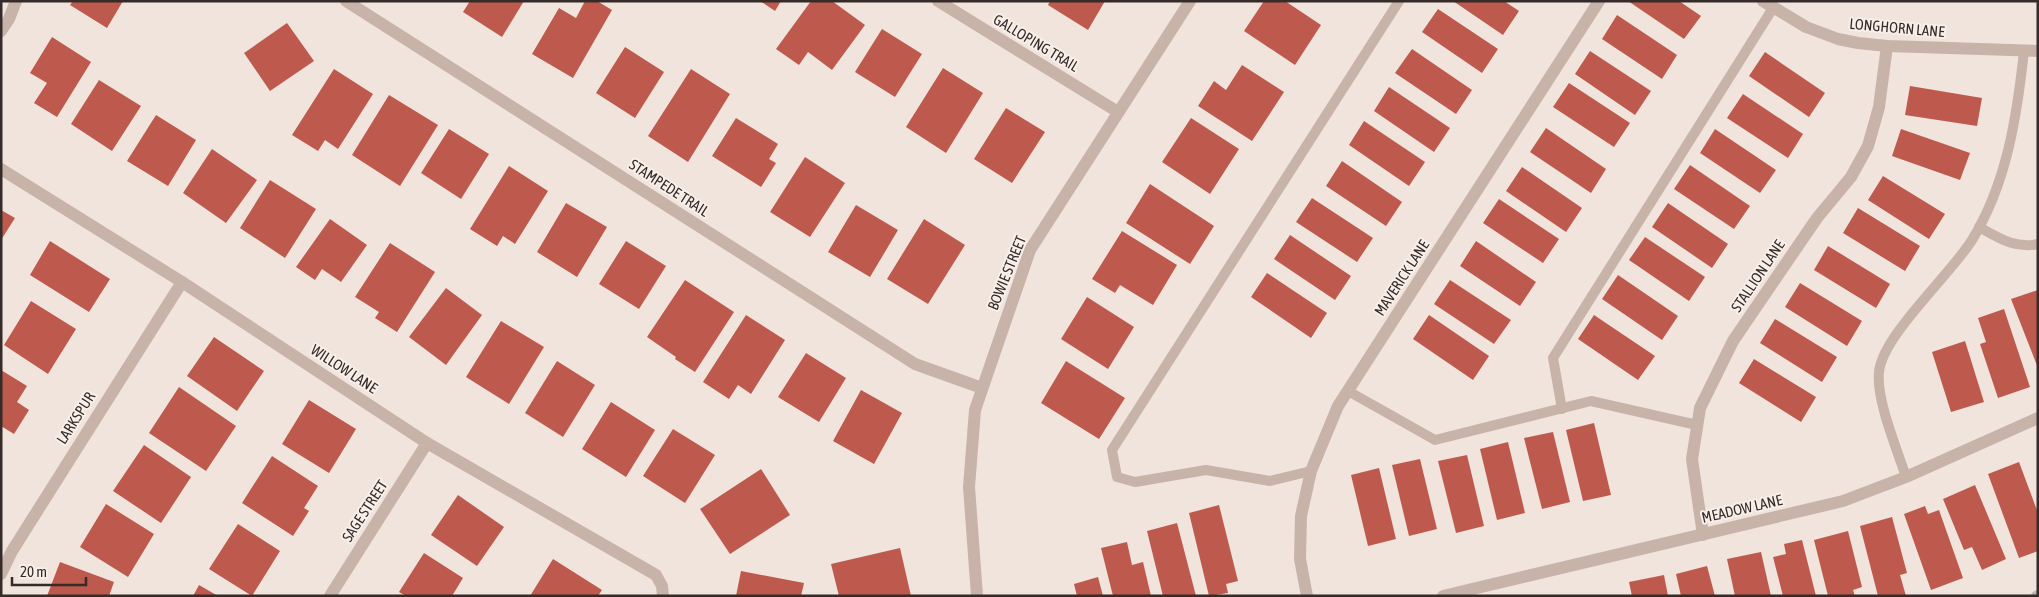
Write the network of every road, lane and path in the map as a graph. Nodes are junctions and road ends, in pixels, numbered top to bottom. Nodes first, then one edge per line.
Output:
1 (16, 1) edge
2 (346, 1) edge
3 (938, 1) edge
4 (1190, 1) edge
5 (1399, 1) edge
6 (1599, 1) edge
7 (1768, 5) edge
8 (1, 31) edge
9 (1887, 46) junction
10 (2024, 51) junction
11 (2038, 51) edge
12 (1118, 112) junction
13 (1, 169) edge
14 (1979, 227) junction
15 (2038, 244) edge
16 (182, 282) junction
17 (982, 388) junction
18 (1348, 391) junction
19 (1562, 409) junction
20 (2038, 418) edge
21 (1698, 425) junction
22 (427, 443) junction
23 (1311, 471) junction
24 (1906, 478) junction
25 (1703, 535) junction
26 (1, 574) edge
27 (330, 596) edge
28 (663, 596) edge
29 (977, 596) edge
30 (1307, 596) edge
31 (1443, 596) edge

1 - 8 street
2 - 17 street, STAMPEDE TRAIL
3 - 12 street, GALLOPING TRAIL
4 - 12 street, BOWIE STREET
5 - 23 lane
6 - 18 street, MAVERICK LANE
7 - 9 street, LONGHORN LANE
7 - 19 lane
9 - 10 street, LONGHORN LANE
9 - 21 street, STALLION LANE
10 - 11 street, LONGHORN LANE
10 - 14 lane
12 - 17 street, BOWIE STREET
13 - 16 street, WILLOW LANE
14 - 15 lane
14 - 24 lane
16 - 22 street, WILLOW LANE
16 - 26 street, LARKSPUR
17 - 29 street, BOWIE STREET
18 - 19 lane
18 - 23 street, MAVERICK LANE
19 - 21 lane
20 - 24 street, MEADOW LANE
21 - 25 street, STALLION LANE
22 - 27 street, SAGE STREET
22 - 28 street, WILLOW LANE
23 - 30 street, MAVERICK LANE
24 - 25 street, MEADOW LANE
25 - 31 street, MEADOW LANE

